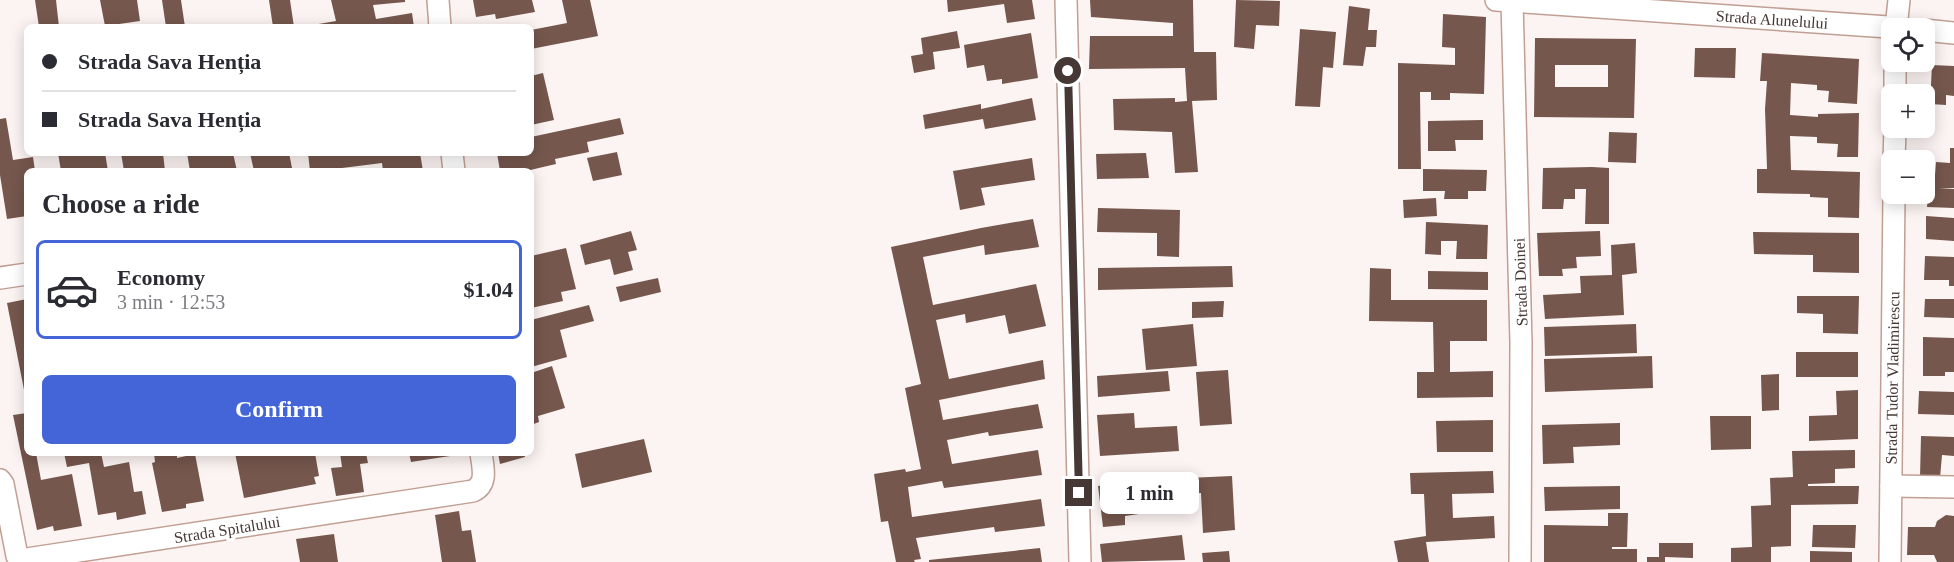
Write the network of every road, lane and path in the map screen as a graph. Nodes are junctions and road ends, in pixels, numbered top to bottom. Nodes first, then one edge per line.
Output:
1 (438, 0) edge
2 (1066, 0) edge
3 (1899, 0) edge
4 (1504, 1) edge
5 (1897, 18) edge
6 (440, 24) edge
7 (1881, 27) edge
8 (1935, 31) edge
9 (1954, 33) edge
10 (1894, 204) edge
11 (24, 274) edge
12 (0, 278) edge
13 (481, 456) edge
14 (0, 480) edge
15 (1891, 486) junction
16 (1954, 487) edge
17 (1080, 562) edge
18 (1520, 562) edge
19 (1890, 562) edge

1 - 6 street
2 - 17 street
3 - 5 street
4 - 7 street, Strada Alunelului
4 - 18 street, Strada Doinei
8 - 9 street
10 - 15 street, Strada Tudor Vladimirescu
11 - 12 street
13 - 14 street, Strada Spitalului
15 - 16 street
15 - 19 street, Strada Tudor Vladimirescu

